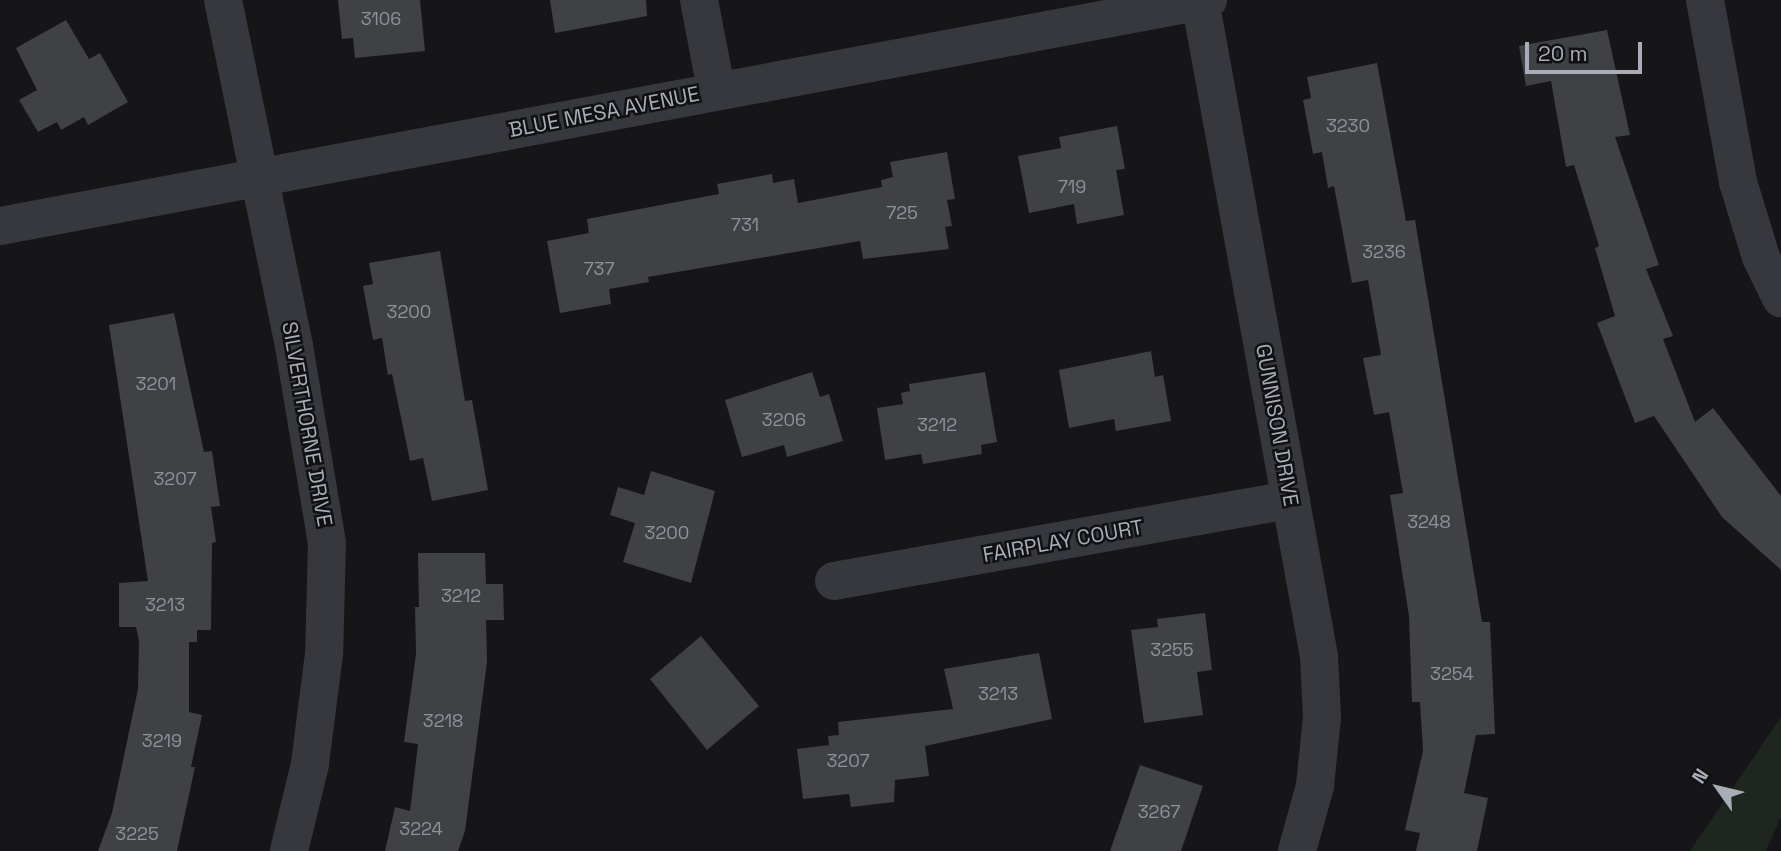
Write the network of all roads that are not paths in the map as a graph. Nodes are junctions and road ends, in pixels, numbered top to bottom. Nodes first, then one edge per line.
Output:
1 (223, 0) edge
2 (699, 0) edge
3 (1203, 0) edge
4 (1704, 0) edge
5 (716, 89) junction
6 (262, 178) junction
7 (0, 226) edge
8 (1781, 298) edge
9 (1291, 500) junction
10 (834, 581) dead end
11 (289, 851) edge
12 (1297, 851) edge

1 - 6 street, SILVERTHORNE DRIVE
2 - 5 street
3 - 5 street, BLUE MESA AVENUE
3 - 9 street, GUNNISON DRIVE
4 - 8 street
5 - 6 street, BLUE MESA AVENUE
6 - 7 street, BLUE MESA AVENUE
6 - 11 street, SILVERTHORNE DRIVE
9 - 10 street, FAIRPLAY COURT
9 - 12 street, GUNNISON DRIVE

